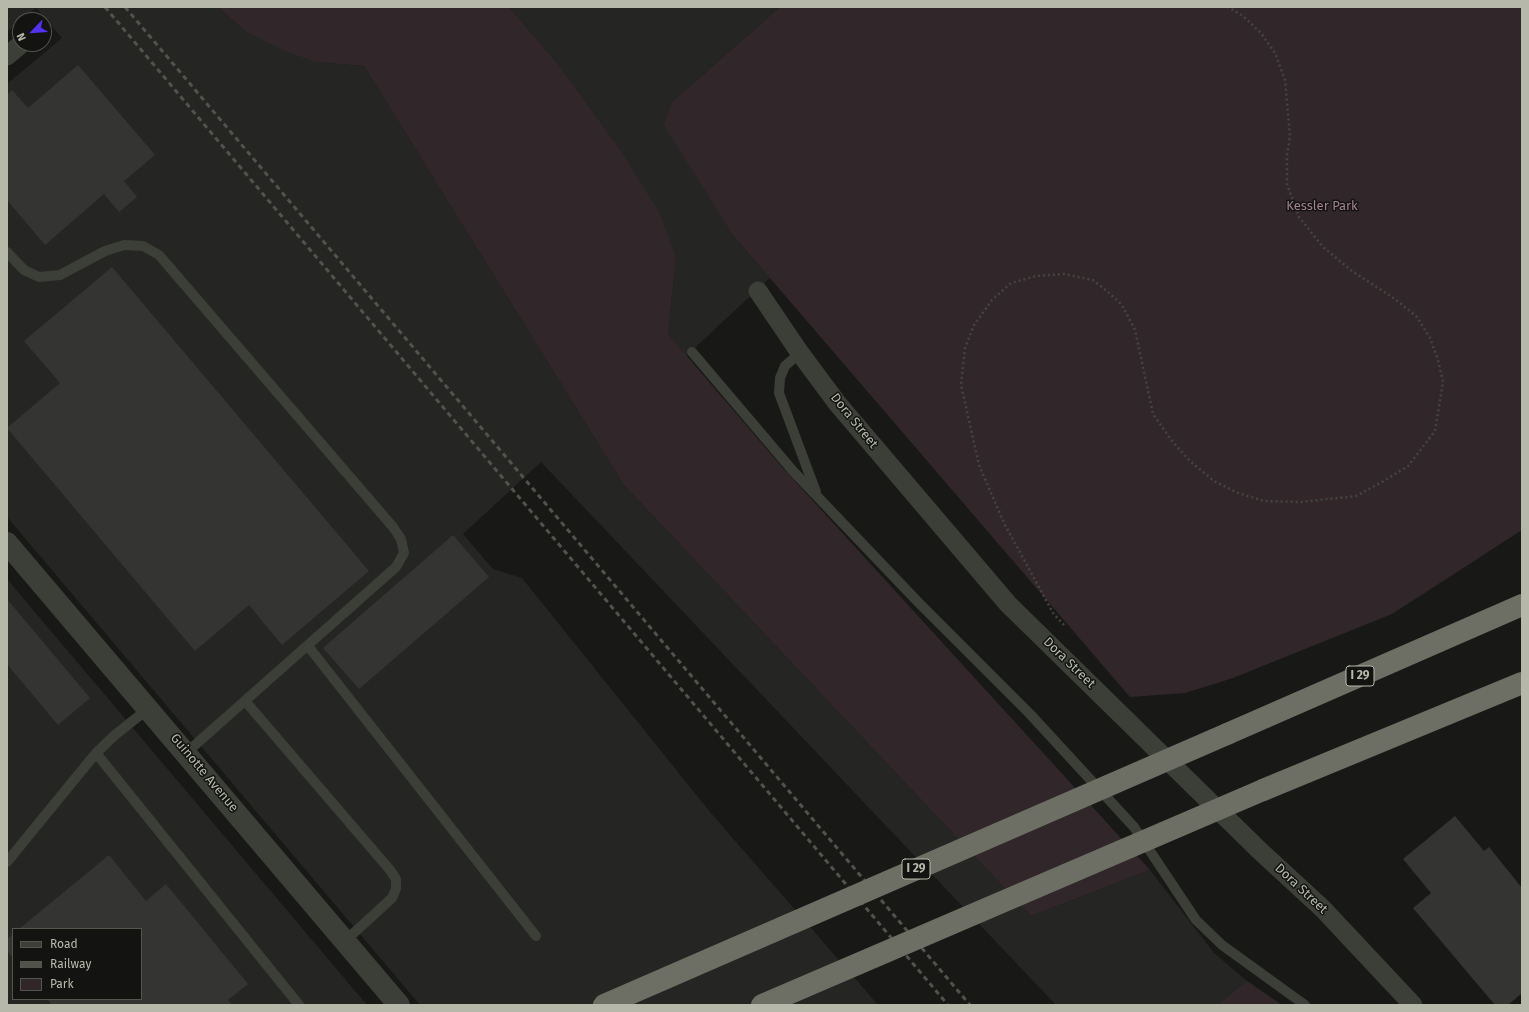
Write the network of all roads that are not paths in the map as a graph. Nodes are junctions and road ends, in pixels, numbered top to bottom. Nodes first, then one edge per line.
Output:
1 (7, 252) edge
2 (758, 291) dead end
3 (692, 352) dead end
4 (800, 352) junction
5 (818, 496) junction
6 (7, 543) edge
7 (1522, 594) edge
8 (1522, 605) edge
9 (1493, 619) junction
10 (308, 646) junction
11 (1522, 683) edge
12 (246, 702) junction
13 (149, 708) junction
14 (96, 753) junction
15 (186, 753) junction
16 (7, 862) edge
17 (536, 936) dead end
18 (345, 941) junction
19 (299, 1005) edge
20 (399, 1005) edge
21 (604, 1005) edge
22 (762, 1005) edge
23 (1305, 1005) edge
24 (1413, 1005) edge

1 - 10 lane
2 - 4 street, Dora Street
3 - 5 lane
4 - 5 lane
4 - 24 street, Dora Street
5 - 23 lane
6 - 13 street, Guinotte Avenue
7 - 9 highway
8 - 9 highway, I 29
9 - 21 highway, I 29, bridge
10 - 12 lane
10 - 17 lane
11 - 22 highway, bridge
12 - 15 lane
12 - 18 lane
13 - 14 lane
13 - 15 street, Guinotte Avenue
14 - 16 lane
14 - 19 lane
15 - 18 street, Guinotte Avenue
18 - 20 street, Guinotte Avenue

